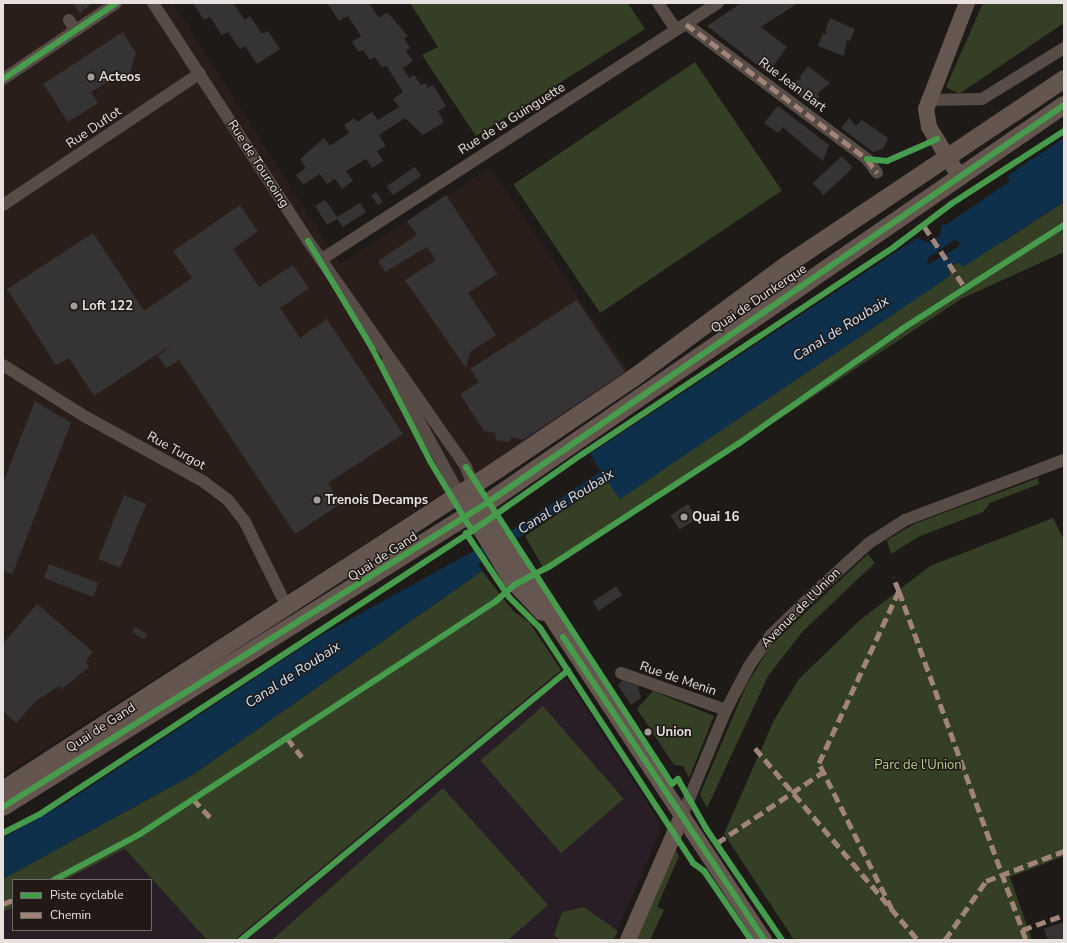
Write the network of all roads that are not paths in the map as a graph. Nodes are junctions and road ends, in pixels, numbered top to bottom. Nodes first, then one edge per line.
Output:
1 (116, 3) edge
2 (154, 3) edge
3 (658, 3) edge
4 (718, 3) edge
5 (967, 3) edge
6 (681, 27) junction
7 (1064, 48) edge
8 (200, 74) junction
9 (3, 79) edge
10 (1064, 79) edge
11 (927, 100) junction
12 (1064, 105) edge
13 (948, 156) junction
14 (877, 173) dead end
15 (959, 176) junction
16 (3, 205) edge
17 (322, 259) junction
18 (366, 322) junction
19 (3, 365) edge
20 (1062, 464) edge
21 (466, 490) junction
22 (478, 518) junction
23 (287, 607) junction
24 (621, 673) dead end
25 (726, 710) junction
26 (3, 790) edge
27 (3, 807) edge
28 (682, 816) junction
29 (628, 940) edge
30 (764, 940) edge

1 - 9 street
2 - 8 street, Rue de Tourcoing
3 - 6 street, Rue Jean Bart
4 - 6 street, Rue de la Guinguette
5 - 11 street
6 - 14 street, Rue Jean Bart
6 - 17 street, Rue de la Guinguette
7 - 11 street
8 - 16 street, Rue Duflot
8 - 17 street, Rue de Tourcoing
10 - 13 main road, Quai de Dunkerque
11 - 13 street
12 - 15 main road, Quai de Dunkerque
13 - 15 street
13 - 21 main road, Quai de Dunkerque
15 - 22 main road, Quai de Dunkerque
17 - 18 street, Rue de Tourcoing
18 - 21 street, Rue de Tourcoing
18 - 21 street, Rue de Tourcoing
19 - 23 street, Rue Turgot
20 - 25 street, Avenue de l'Union
21 - 22 street, Rue de Tourcoing
21 - 23 main road, Quai de Gand
22 - 27 main road, Quai de Gand
22 - 28 street, Rue de Tourcoing
23 - 26 main road, Quai de Gand
24 - 25 street, Rue de Menin
25 - 28 street, Avenue de l'Union
28 - 29 street, Avenue de l'Union
28 - 30 street, Rue de Tourcoing

